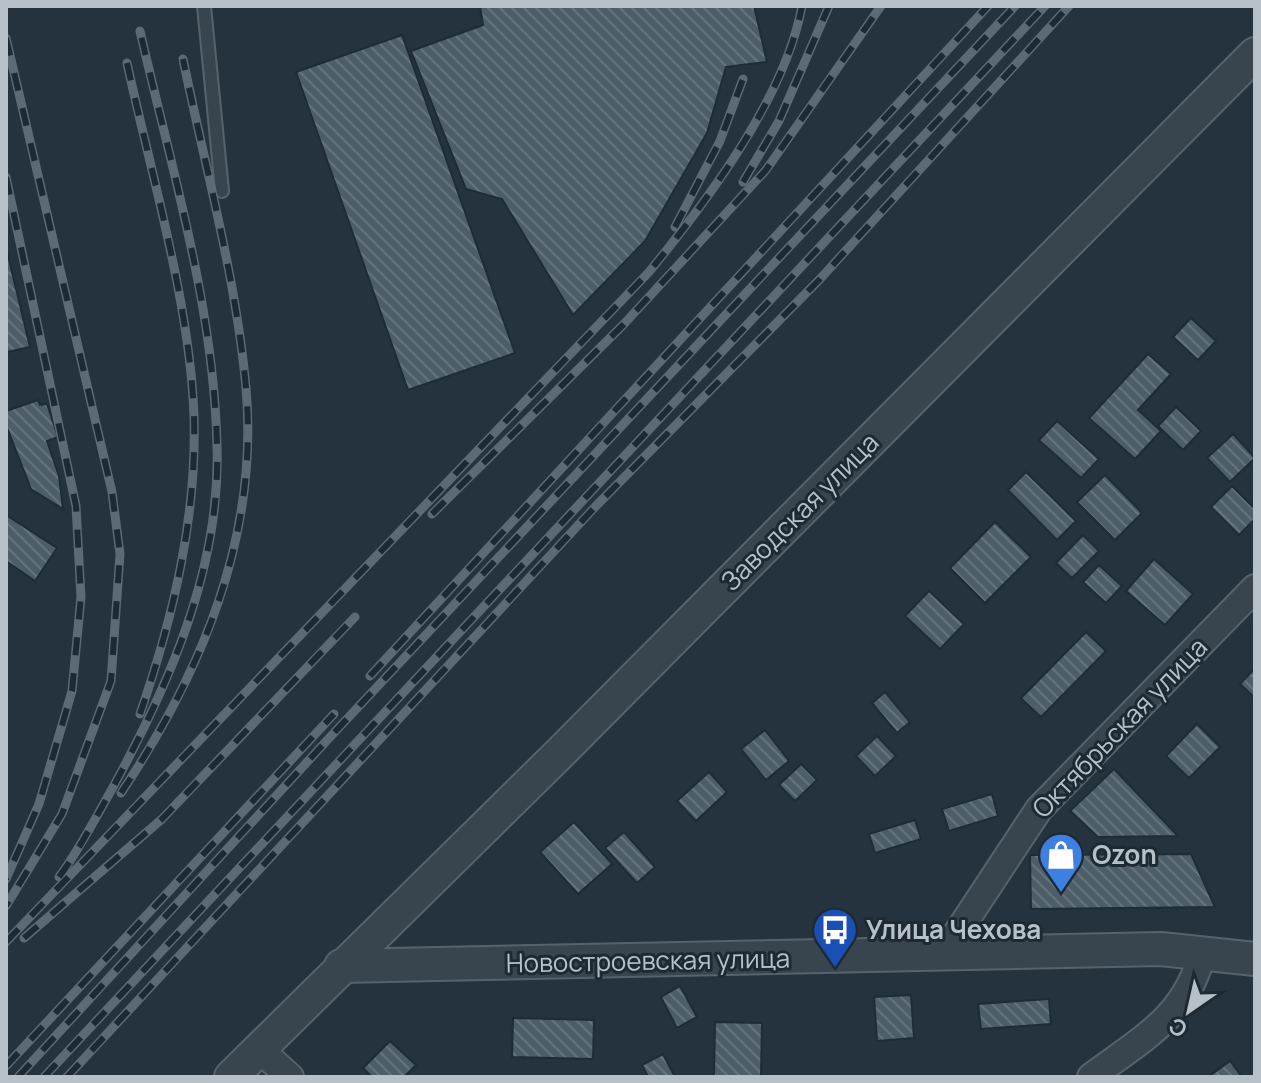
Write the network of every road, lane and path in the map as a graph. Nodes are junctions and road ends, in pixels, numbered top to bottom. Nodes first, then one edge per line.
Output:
1 (204, 6) edge
2 (1255, 54) edge
3 (222, 191) dead end
4 (1255, 588) edge
5 (1202, 953) junction
6 (942, 956) junction
7 (1255, 959) edge
8 (341, 966) junction
9 (258, 1048) junction
10 (231, 1077) edge
11 (290, 1077) edge
12 (1091, 1077) edge

1 - 3 lane
2 - 8 street, Заводская улица
4 - 6 street, Октябрьская улица
5 - 6 street, Новостроевская улица
5 - 7 street, Новостроевская улица
5 - 12 street
6 - 8 street, Новостроевская улица
8 - 9 street
9 - 10 street
9 - 11 street

